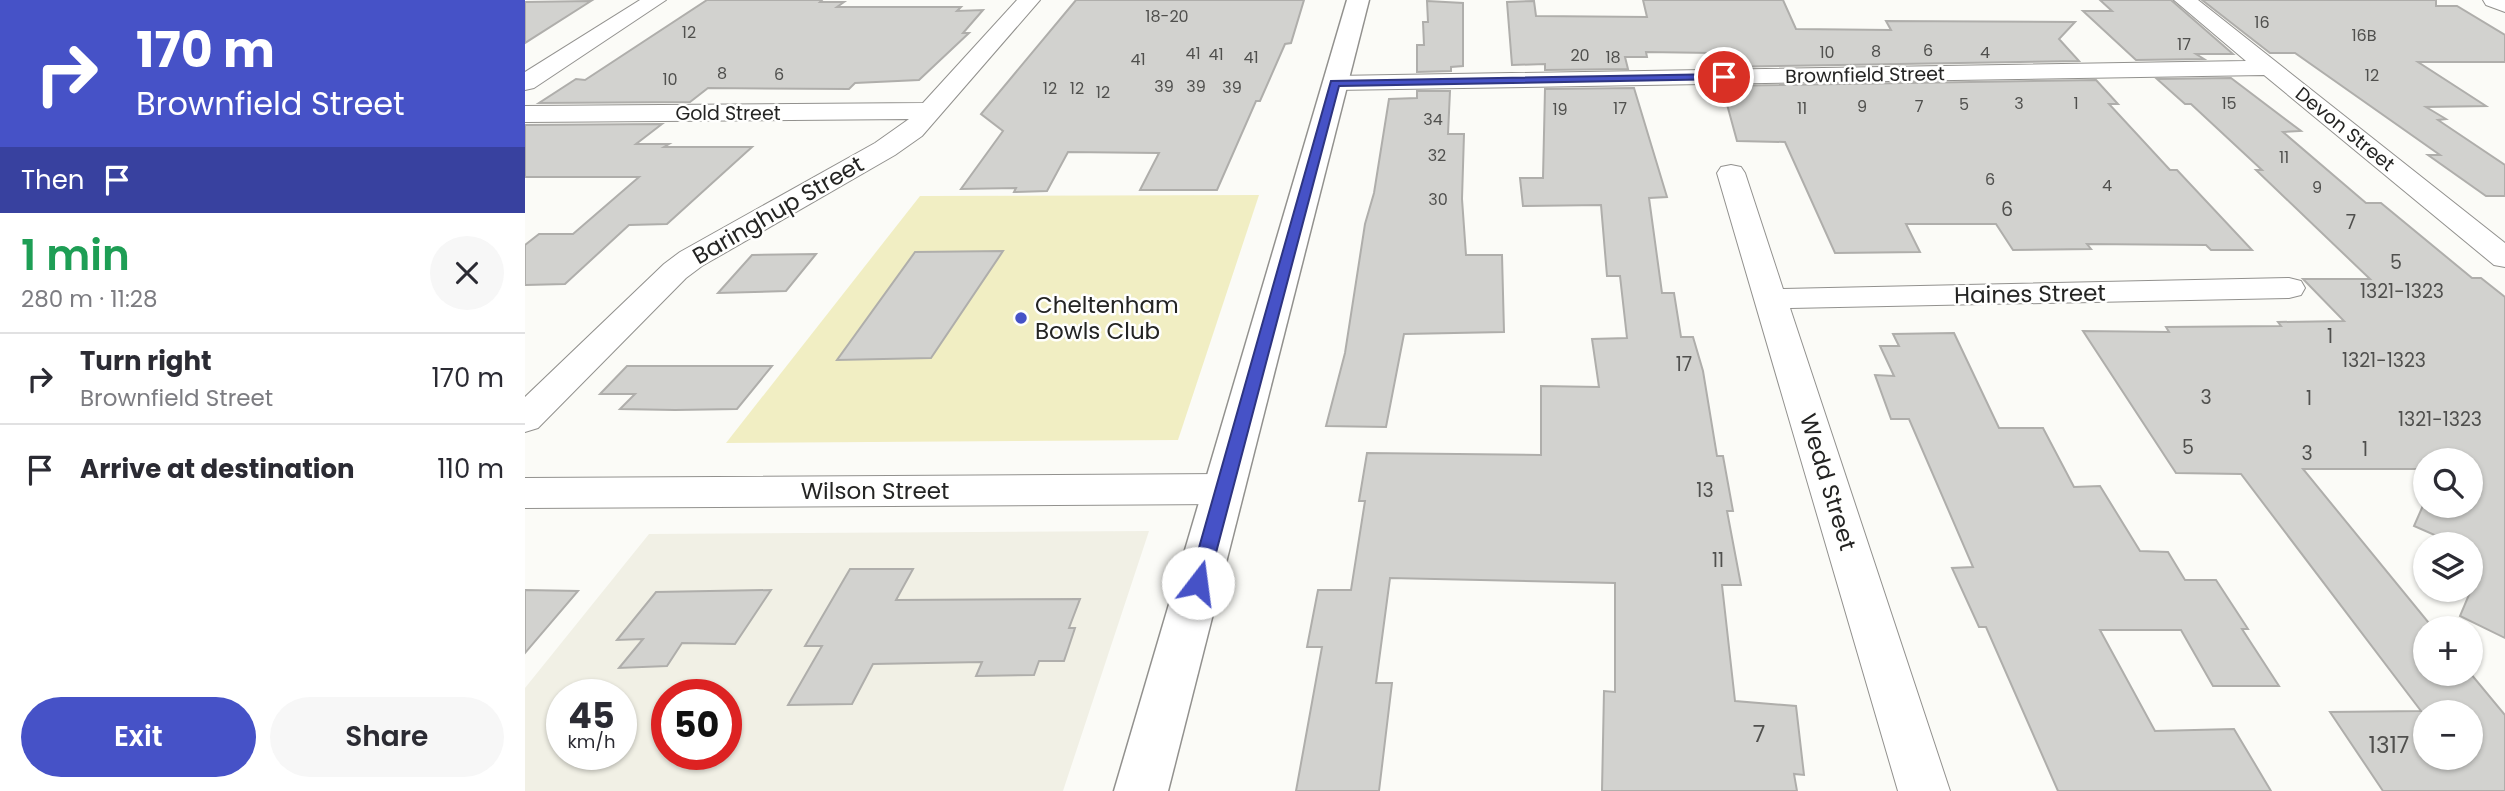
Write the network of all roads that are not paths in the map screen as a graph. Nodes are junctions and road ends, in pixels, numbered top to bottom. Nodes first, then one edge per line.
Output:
1 (655, 0) edge
2 (1029, 0) edge
3 (1358, 0) edge
4 (2185, 0) edge
5 (2494, 0) edge
6 (2505, 6) edge
7 (2270, 68) junction
8 (525, 83) edge
9 (1335, 83) junction
10 (931, 111) junction
11 (525, 114) edge
12 (1731, 173) dead end
13 (2505, 258) edge
14 (2289, 288) dead end
15 (1770, 299) junction
16 (525, 419) edge
17 (1224, 489) junction
18 (525, 493) edge
19 (1141, 791) edge
20 (1924, 791) edge

1 - 8 street
2 - 10 street, Baringhup Street
3 - 9 main road
4 - 7 street, Devon Street
5 - 6 street
7 - 9 street, Brownfield Street
7 - 13 street, Devon Street
9 - 17 main road
10 - 11 street, Gold Street
10 - 16 street, Baringhup Street
12 - 15 street, Wedd Street
14 - 15 street, Haines Street
15 - 20 street, Wedd Street
17 - 18 street, Wilson Street
17 - 19 main road

